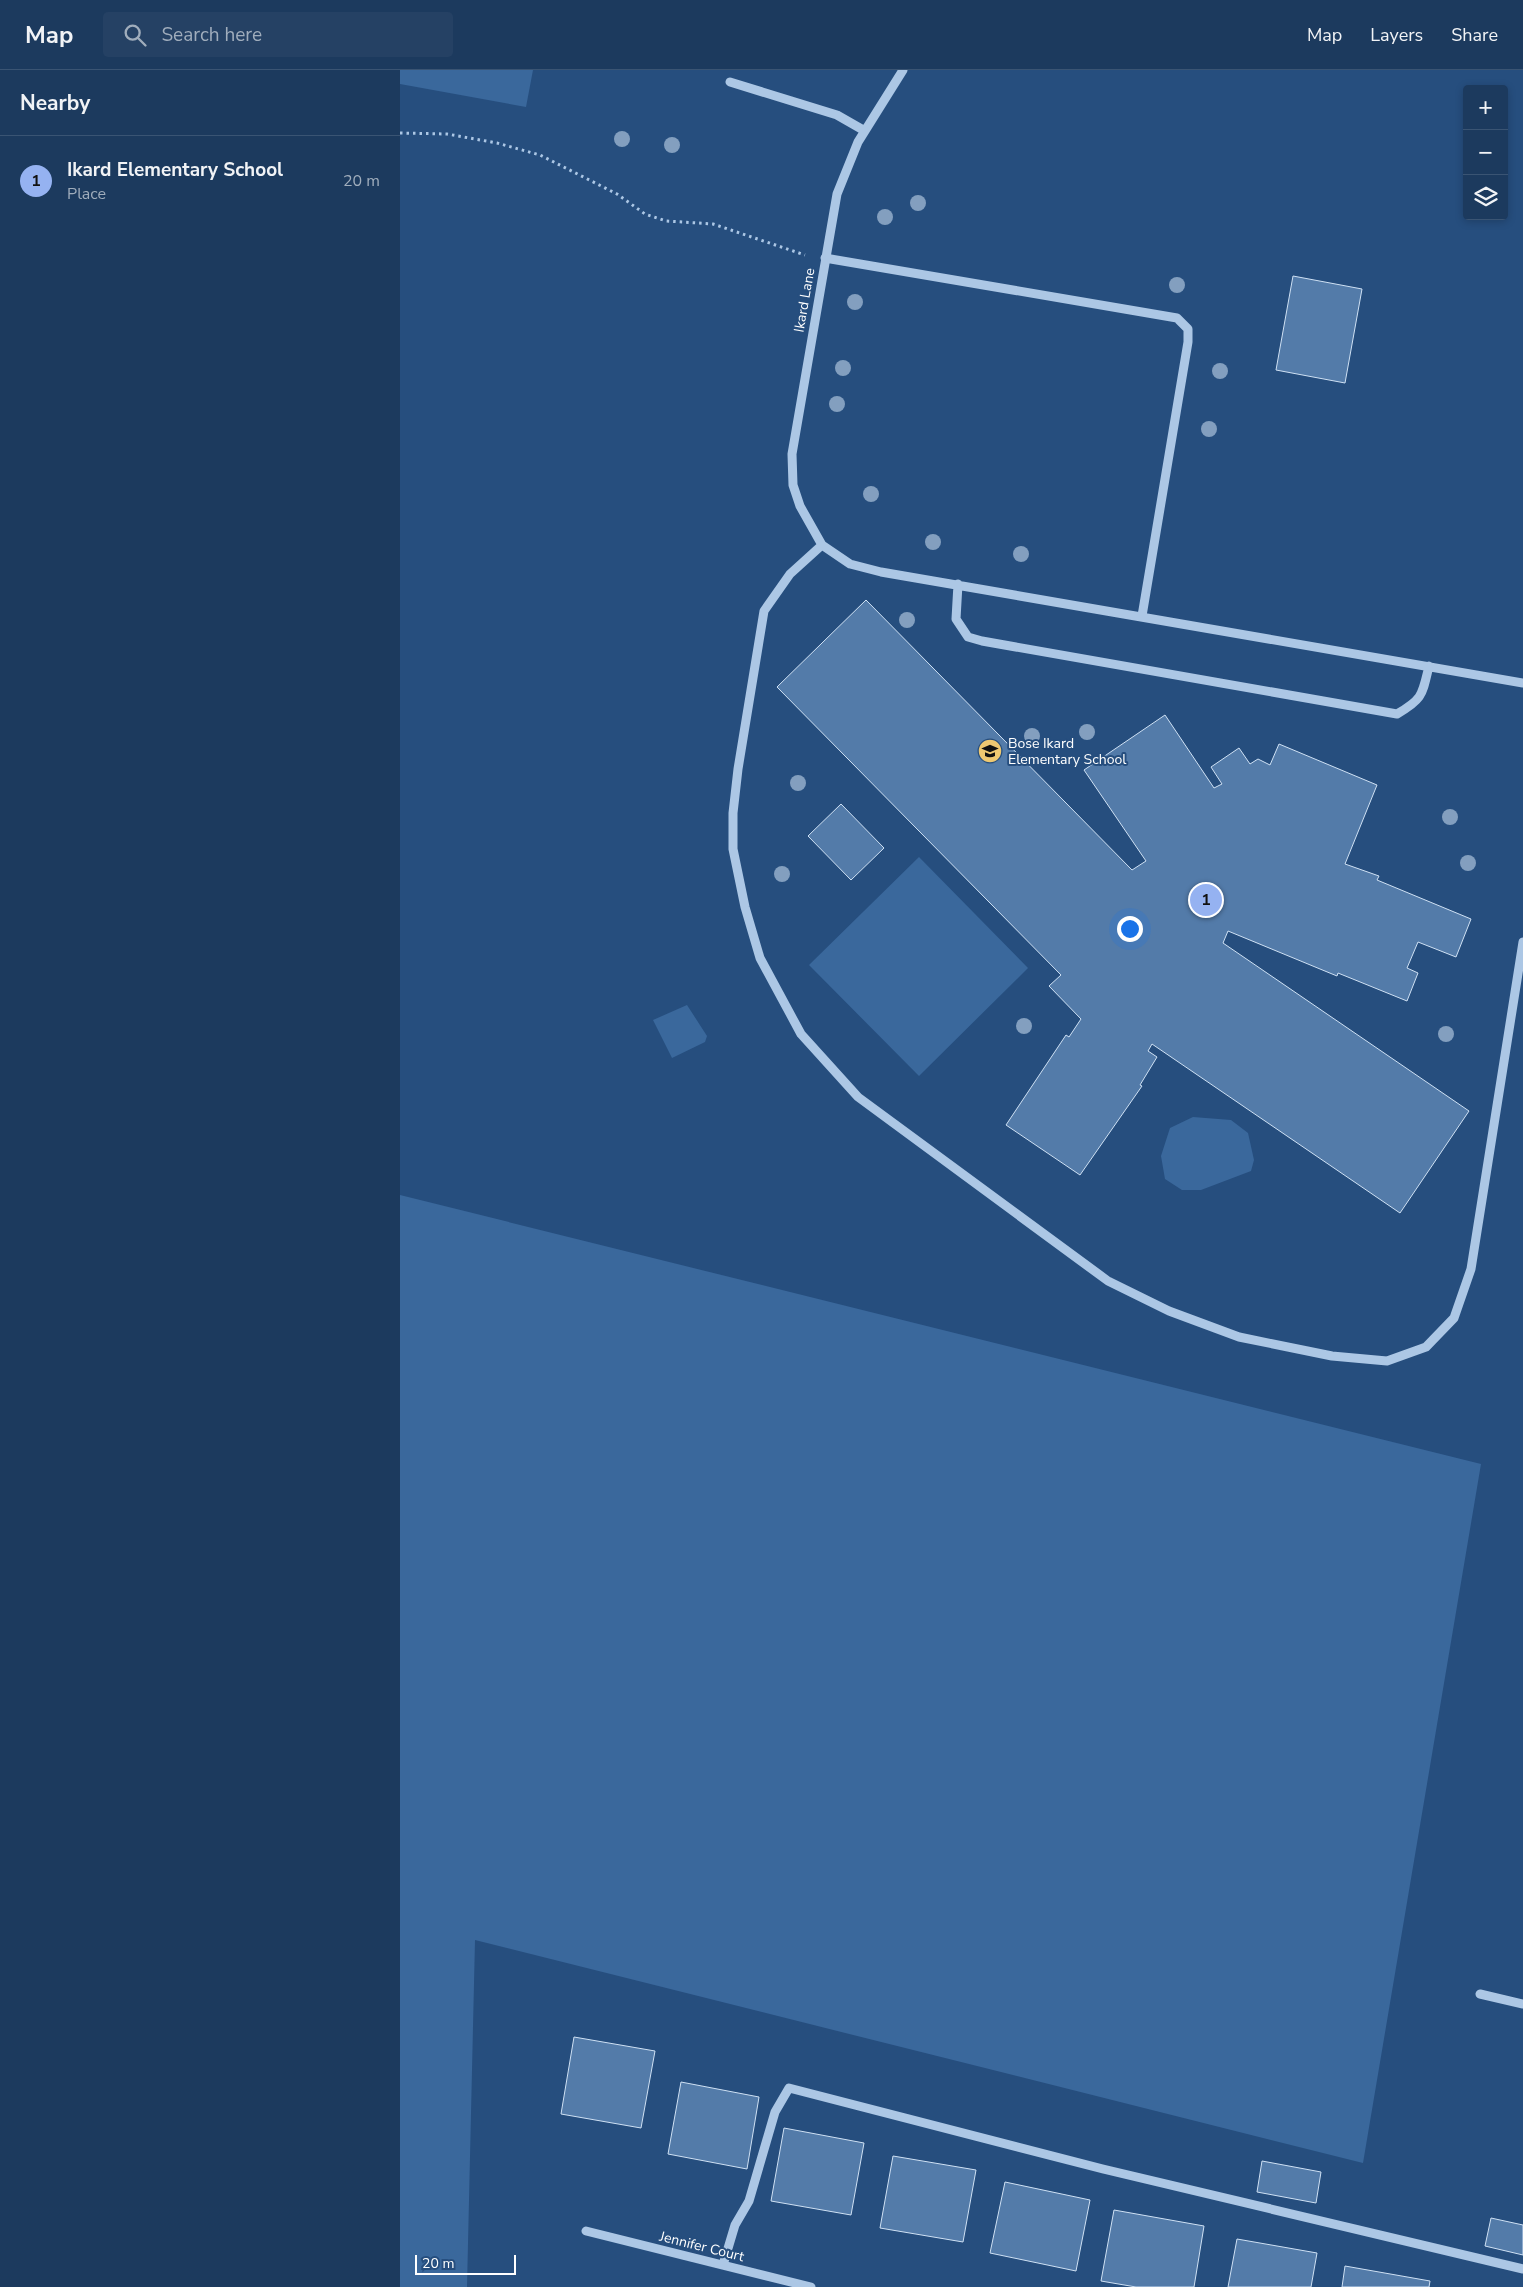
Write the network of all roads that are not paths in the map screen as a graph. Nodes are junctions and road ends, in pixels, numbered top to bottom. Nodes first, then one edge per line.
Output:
1 (903, 70) edge
2 (730, 82) dead end
3 (865, 131) junction
4 (825, 258) junction
5 (822, 545) junction
6 (958, 584) junction
7 (1142, 616) junction
8 (1429, 666) junction
9 (1523, 683) edge
10 (1523, 942) edge
11 (1480, 1994) dead end
12 (1523, 2004) edge
13 (586, 2231) dead end
14 (724, 2265) junction
15 (1523, 2269) edge
16 (811, 2287) edge

1 - 3 street, Ikard Lane
2 - 3 street
3 - 4 street, Ikard Lane
4 - 5 street, Ikard Lane
4 - 7 street
5 - 6 street
5 - 10 street
6 - 7 street
6 - 8 street
7 - 8 street
8 - 9 street
11 - 12 street
13 - 14 street, Jennifer Court
14 - 15 street
14 - 16 street, Jennifer Court

